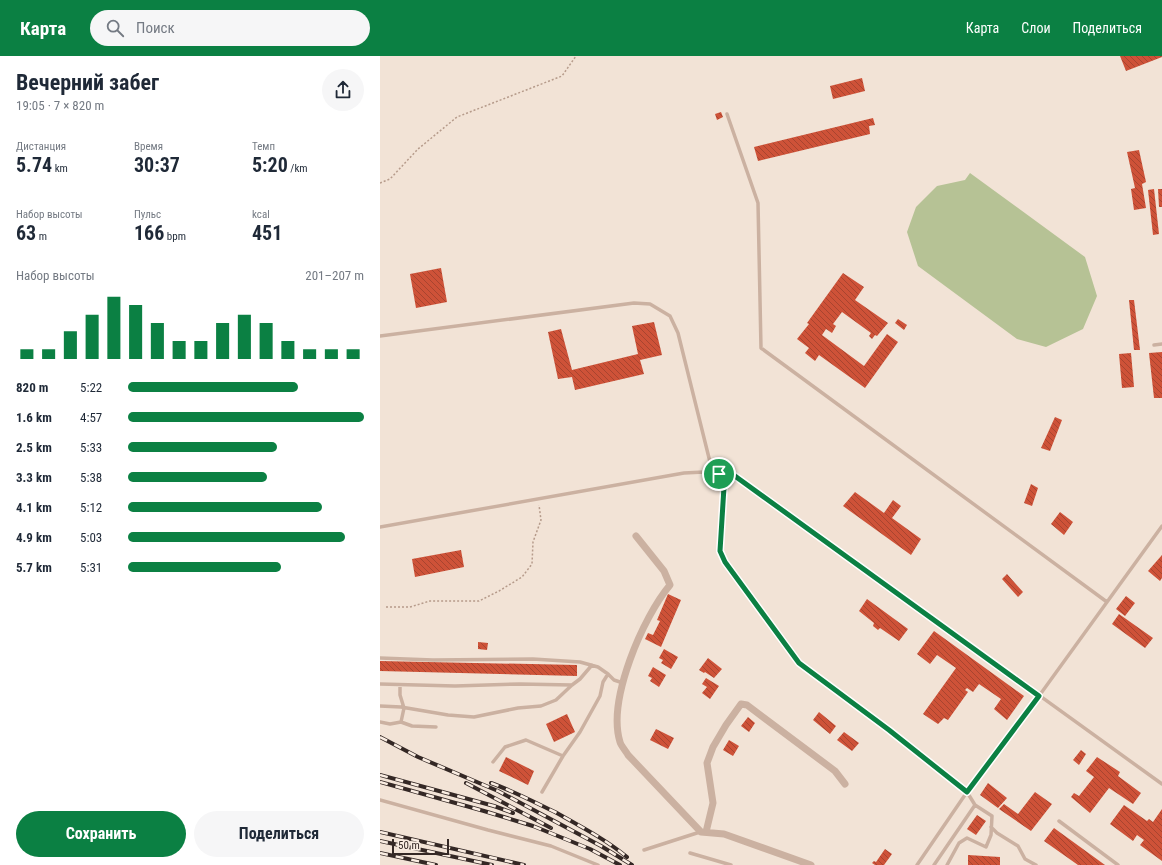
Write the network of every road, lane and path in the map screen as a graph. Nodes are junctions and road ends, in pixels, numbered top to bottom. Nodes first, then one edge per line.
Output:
1 (576, 56) edge
2 (727, 114) dead end
3 (380, 183) edge
4 (380, 336) edge
5 (1162, 344) edge
6 (1154, 345) dead end
7 (719, 474) junction
8 (539, 499) junction
9 (1162, 526) edge
10 (380, 527) edge
11 (636, 536) dead end
12 (1107, 602) junction
13 (386, 607) dead end
14 (380, 658) edge
15 (592, 665) junction
16 (608, 674) junction
17 (623, 683) junction
18 (380, 684) edge
19 (400, 685) junction
20 (572, 685) junction
21 (1039, 696) junction
22 (380, 706) edge
23 (404, 708) junction
24 (380, 722) edge
25 (401, 722) junction
26 (436, 727) dead end
27 (563, 756) junction
28 (493, 762) dead end
29 (845, 784) dead end
30 (1162, 784) edge
31 (542, 792) dead end
32 (967, 792) junction
33 (380, 800) edge
34 (975, 804) junction
35 (1059, 821) dead end
36 (992, 827) junction
37 (703, 832) junction
38 (644, 850) dead end
39 (690, 853) dead end
40 (598, 865) edge
41 (731, 865) edge
42 (811, 865) edge
43 (917, 865) edge
44 (934, 865) edge
45 (947, 865) edge
46 (1036, 865) edge
47 (1118, 865) edge

1 - 3 path
2 - 12 lane
4 - 7 lane
5 - 6 lane
7 - 8 lane
7 - 21 lane
7 - 32 lane
8 - 10 lane
8 - 13 path
9 - 12 lane
11 - 17 street
12 - 21 lane
14 - 15 lane
15 - 16 lane
15 - 20 lane
16 - 17 lane
16 - 27 lane
17 - 37 street
18 - 19 lane
19 - 20 lane
19 - 23 lane
20 - 23 lane
21 - 30 lane
21 - 32 lane
22 - 23 lane
23 - 25 lane
24 - 25 lane
25 - 26 lane
27 - 28 lane
27 - 31 lane
29 - 37 street
32 - 34 lane
32 - 43 lane
33 - 40 lane
34 - 36 lane
34 - 44 lane
35 - 47 lane
36 - 45 lane
36 - 46 lane
37 - 38 lane
37 - 42 street
39 - 41 lane

